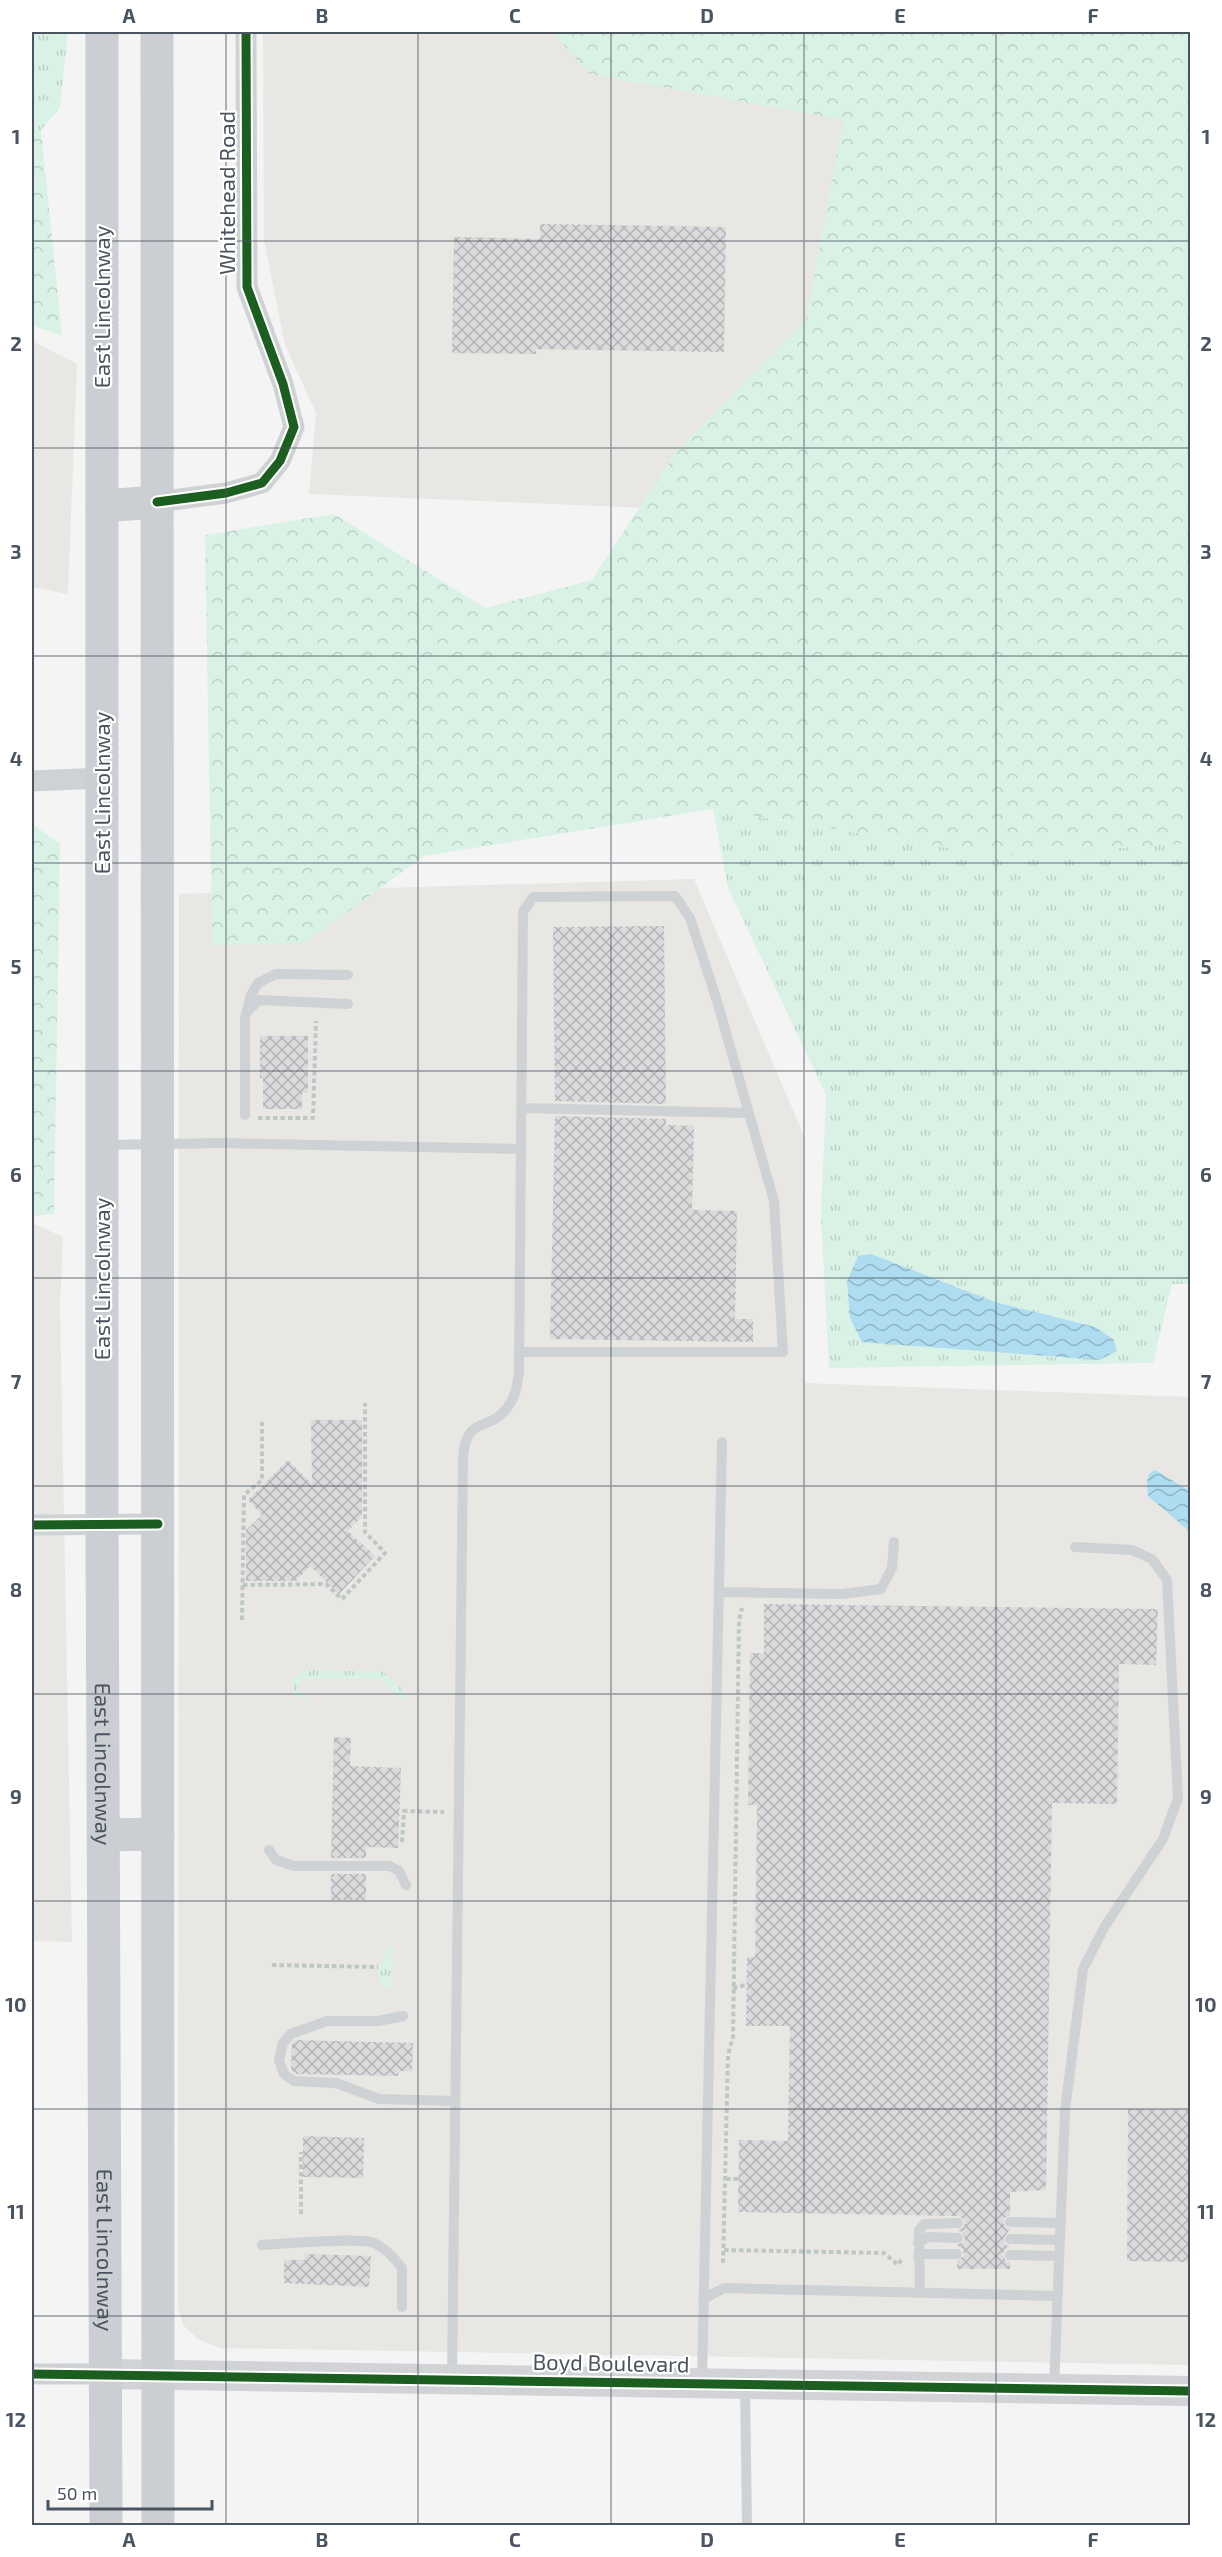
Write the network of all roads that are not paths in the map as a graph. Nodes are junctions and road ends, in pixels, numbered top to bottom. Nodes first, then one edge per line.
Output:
1 (102, 32) edge
2 (157, 32) edge
3 (246, 32) edge
4 (157, 502) junction
5 (102, 506) junction
6 (102, 778) junction
7 (32, 781) edge
8 (348, 975) dead end
9 (348, 1004) dead end
10 (246, 1012) junction
11 (521, 1108) junction
12 (748, 1113) junction
13 (245, 1114) dead end
14 (157, 1142) junction
15 (102, 1145) junction
16 (521, 1149) junction
17 (519, 1352) junction
18 (722, 1442) dead end
19 (158, 1524) junction
20 (32, 1525) edge
21 (102, 1525) junction
22 (894, 1542) dead end
23 (1075, 1547) dead end
24 (719, 1592) junction
25 (158, 1834) junction
26 (104, 1836) junction
27 (269, 1850) dead end
28 (406, 1885) dead end
29 (404, 2016) dead end
30 (455, 2101) junction
31 (1010, 2222) dead end
32 (958, 2223) dead end
33 (1061, 2223) junction
34 (958, 2238) dead end
35 (1010, 2239) dead end
36 (1060, 2240) junction
37 (918, 2243) junction
38 (262, 2245) dead end
39 (957, 2254) dead end
40 (1010, 2255) dead end
41 (1059, 2256) junction
42 (918, 2257) junction
43 (920, 2293) junction
44 (1058, 2296) junction
45 (703, 2299) junction
46 (402, 2307) dead end
47 (32, 2374) edge
48 (107, 2374) junction
49 (159, 2375) junction
50 (452, 2380) junction
51 (702, 2384) junction
52 (745, 2384) junction
53 (1054, 2389) junction
54 (1191, 2391) edge
55 (106, 2526) edge
56 (158, 2526) edge
57 (747, 2526) edge

1 - 5 main road, East Lincolnway
2 - 4 main road
3 - 4 street, Whitehead Road
4 - 5 main road
4 - 14 main road
5 - 6 main road, East Lincolnway
6 - 7 street
6 - 15 main road, East Lincolnway
8 - 10 lane
9 - 10 lane
10 - 13 lane
11 - 12 lane
11 - 12 lane
11 - 16 lane
12 - 17 lane
14 - 15 lane
14 - 16 lane
14 - 19 main road
15 - 21 main road, East Lincolnway
16 - 17 lane
17 - 30 lane
18 - 24 lane
19 - 21 street
19 - 25 main road
20 - 21 street
21 - 26 main road, East Lincolnway
22 - 24 lane
23 - 33 lane
24 - 45 lane
25 - 26 main road
25 - 49 main road
26 - 48 main road, East Lincolnway
27 - 28 lane
29 - 30 lane
30 - 50 lane
31 - 33 lane
32 - 37 lane
33 - 36 lane
34 - 37 lane
35 - 36 lane
36 - 41 lane
37 - 42 lane
38 - 46 lane
39 - 42 lane
40 - 41 lane
41 - 44 lane
42 - 43 lane
43 - 44 lane
43 - 45 lane
44 - 53 lane
45 - 51 lane
47 - 48 street, Boyd Boulevard
48 - 49 street, Boyd Boulevard
48 - 55 main road, East Lincolnway
49 - 50 street, Boyd Boulevard
49 - 56 main road
50 - 51 street, Boyd Boulevard
51 - 52 street, Boyd Boulevard
52 - 53 street, Boyd Boulevard
52 - 57 lane
53 - 54 street, Boyd Boulevard

